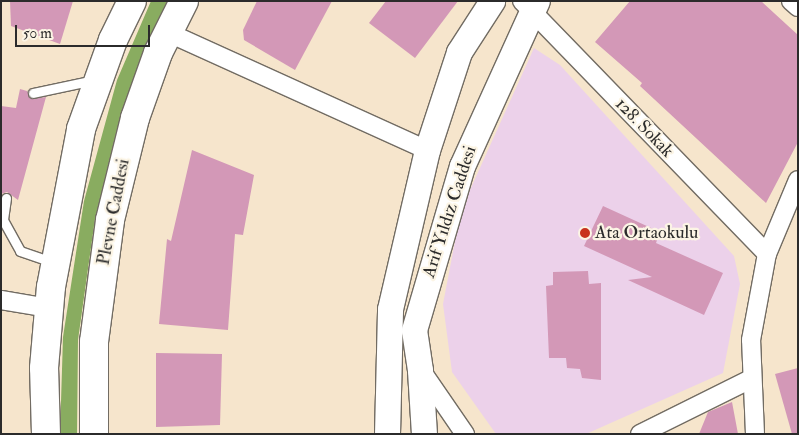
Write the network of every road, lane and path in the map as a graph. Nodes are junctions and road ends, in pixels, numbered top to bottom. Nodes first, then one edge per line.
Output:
1 (132, 1) edge
2 (184, 1) edge
3 (492, 1) edge
4 (791, 1) edge
5 (530, 4) edge
6 (798, 7) edge
7 (168, 33) junction
8 (99, 79) junction
9 (33, 93) dead end
10 (427, 150) junction
11 (798, 180) edge
12 (6, 198) dead end
13 (767, 254) junction
14 (55, 263) junction
15 (1, 300) edge
16 (49, 308) junction
17 (420, 370) junction
18 (751, 379) junction
19 (46, 434) edge
20 (94, 434) edge
21 (387, 434) edge
22 (424, 434) edge
23 (464, 434) edge
24 (640, 434) edge
25 (755, 434) edge

1 - 8 main road
2 - 7 main road, Plevne Caddesi
3 - 10 main road, Arif Yıldız Caddesi
4 - 6 street
5 - 13 street, 128. Sokak
5 - 17 main road, Arif Yıldız Caddesi
7 - 10 street
7 - 20 main road, Plevne Caddesi
8 - 9 lane
8 - 14 main road
10 - 21 main road, Arif Yıldız Caddesi
11 - 13 street
12 - 14 lane
13 - 18 street
14 - 16 main road
15 - 16 street
16 - 19 main road
17 - 22 main road, Arif Yıldız Caddesi
17 - 23 street
18 - 24 street
18 - 25 street

